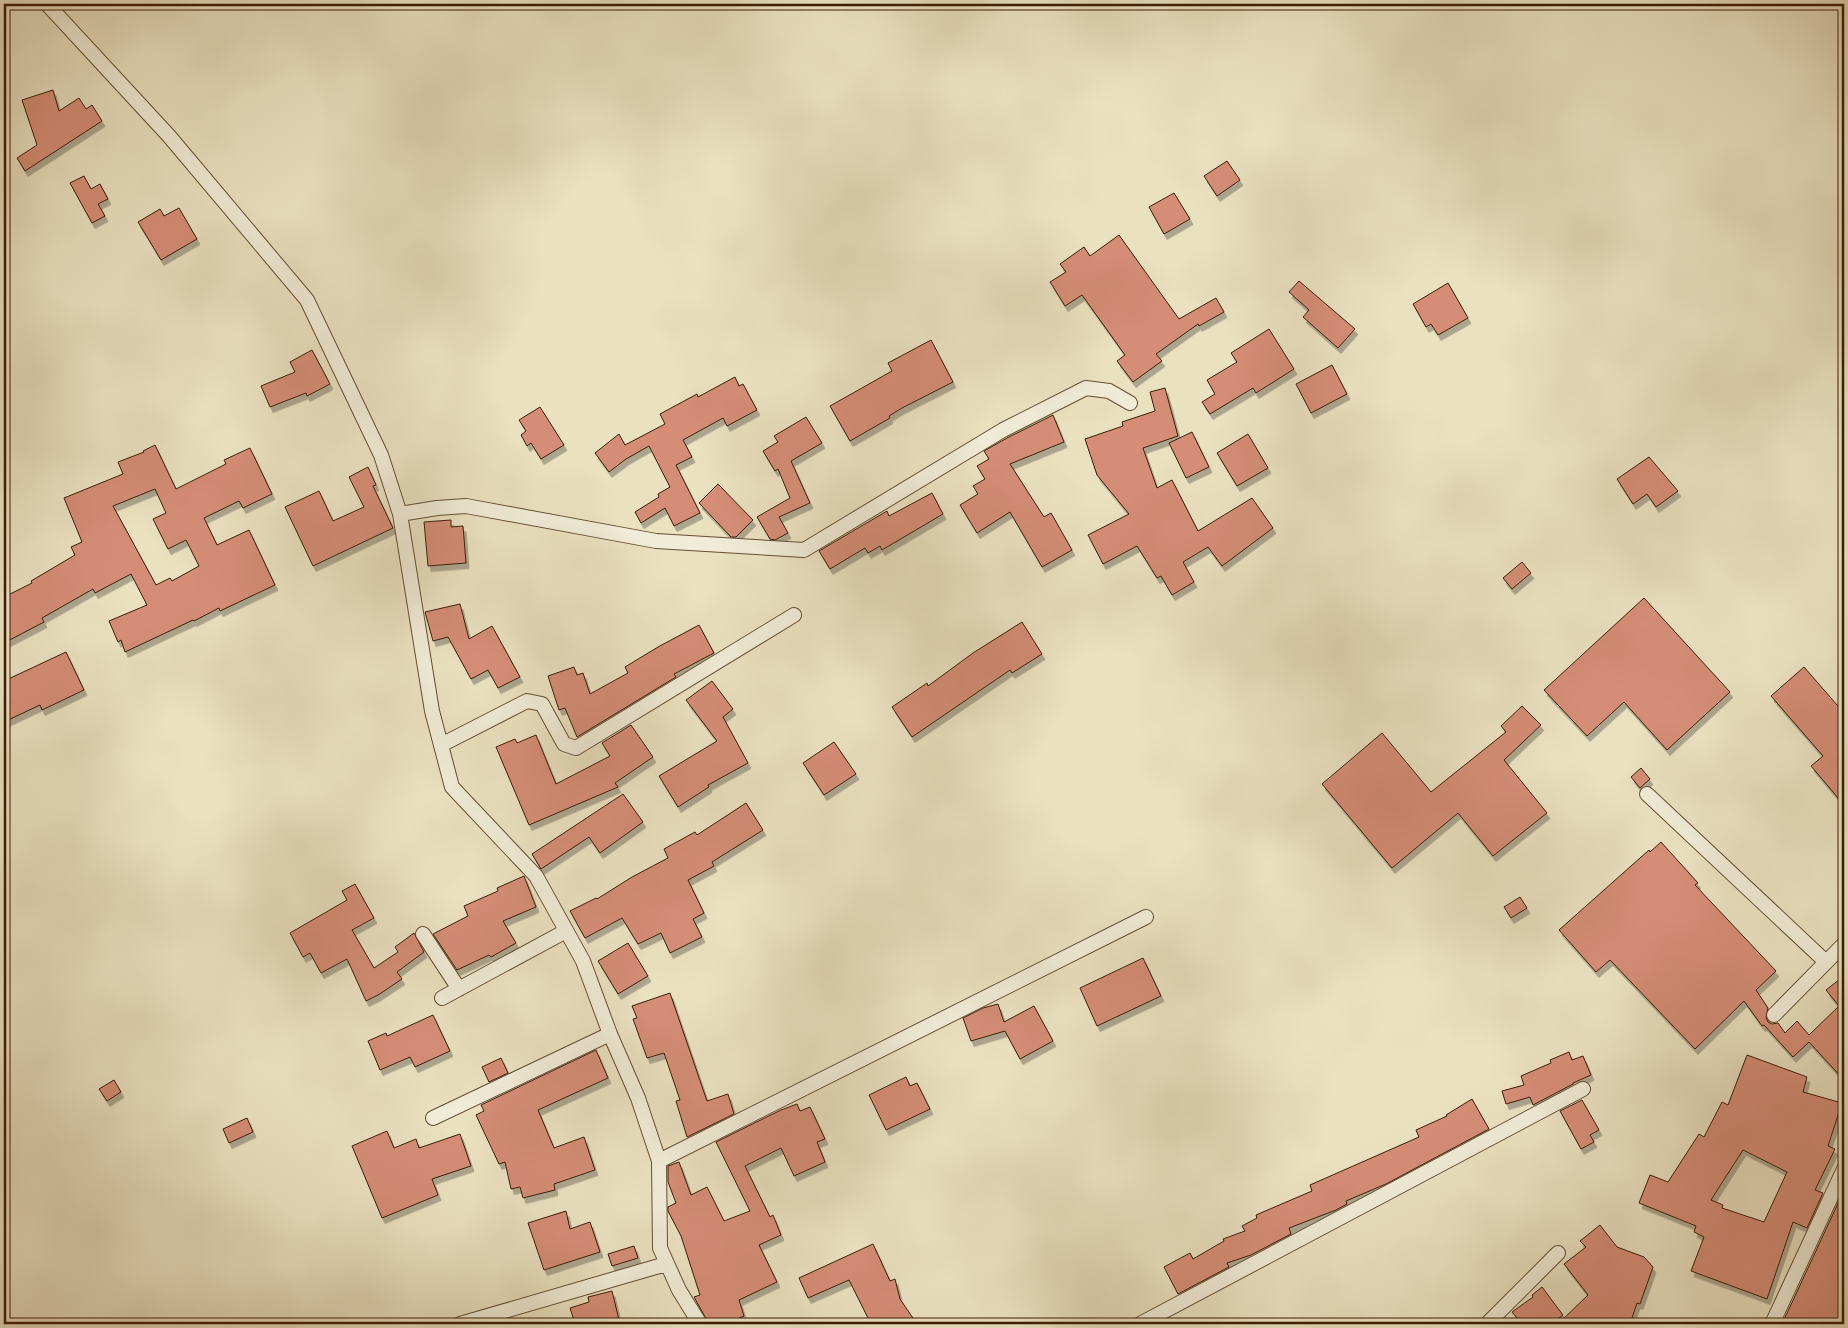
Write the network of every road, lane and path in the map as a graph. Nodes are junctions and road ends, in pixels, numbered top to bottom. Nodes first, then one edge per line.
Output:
1 (47, 4) edge
2 (1130, 403) dead end
3 (400, 514) junction
4 (794, 615) dead end
5 (441, 746) junction
6 (1646, 794) dead end
7 (1146, 917) dead end
8 (566, 931) junction
9 (423, 934) dead end
10 (1844, 944) edge
11 (1826, 962) junction
12 (459, 990) junction
13 (442, 998) dead end
14 (1774, 1015) dead end
15 (610, 1034) junction
16 (1583, 1089) dead end
17 (433, 1118) dead end
18 (659, 1161) junction
19 (1844, 1169) edge
20 (1558, 1253) dead end
21 (666, 1264) junction
22 (460, 1324) edge
23 (700, 1324) edge
24 (1140, 1324) edge
25 (1487, 1324) edge
26 (1772, 1324) edge

1 - 3 street
2 - 3 street
3 - 5 street
4 - 5 street
5 - 8 street
6 - 11 street
7 - 18 street
8 - 12 street
8 - 15 street
9 - 12 street
10 - 11 street
11 - 14 street
12 - 13 street
15 - 17 street
15 - 18 street
16 - 24 street
18 - 21 street
19 - 26 street
20 - 25 street
21 - 22 street
21 - 23 street

